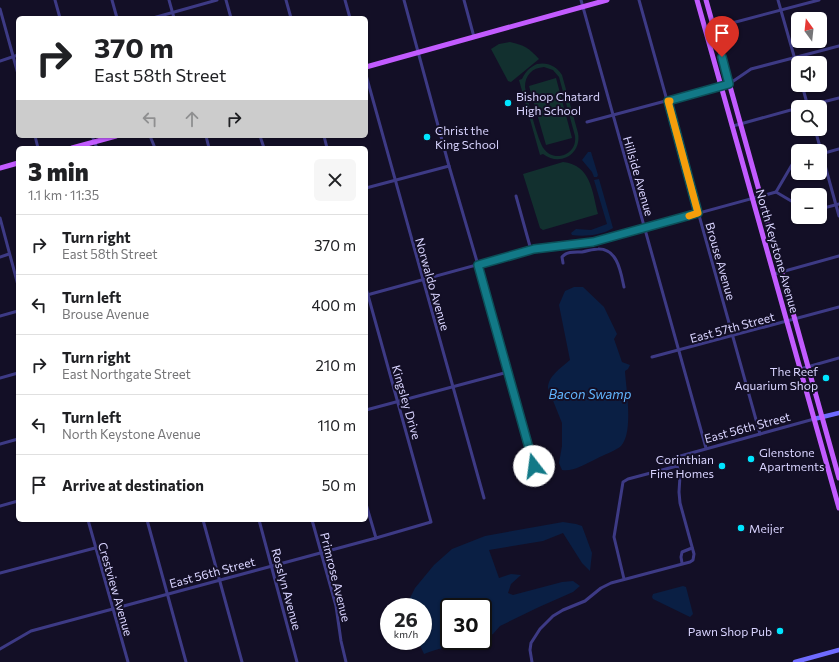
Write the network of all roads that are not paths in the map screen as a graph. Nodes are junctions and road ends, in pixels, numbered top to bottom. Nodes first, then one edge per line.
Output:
1 (55, 0) edge
2 (112, 0) edge
3 (168, 0) edge
4 (217, 0) edge
5 (226, 0) edge
6 (286, 0) edge
7 (345, 0) edge
8 (404, 0) edge
9 (464, 0) edge
10 (580, 0) edge
11 (607, 0) edge
12 (639, 0) edge
13 (697, 0) edge
14 (706, 0) edge
15 (778, 0) edge
16 (819, 0) edge
17 (582, 7) junction
18 (0, 9) edge
19 (781, 10) junction
20 (172, 13) junction
21 (59, 16) edge
22 (116, 16) edge
23 (161, 16) edge
24 (173, 16) edge
25 (230, 16) edge
26 (290, 16) edge
27 (349, 16) edge
28 (732, 23) dead end
29 (474, 37) junction
30 (839, 46) edge
31 (418, 52) junction
32 (16, 56) edge
33 (794, 56) edge
34 (802, 56) edge
35 (13, 57) junction
36 (791, 59) edge
37 (0, 61) edge
38 (368, 66) edge
39 (16, 67) edge
40 (368, 82) edge
41 (729, 84) junction
42 (721, 86) junction
43 (839, 98) edge
44 (668, 101) junction
45 (827, 101) edge
46 (791, 110) edge
47 (613, 116) junction
48 (587, 122) dead end
49 (740, 124) junction
50 (733, 126) junction
51 (93, 138) edge
52 (109, 138) edge
53 (94, 142) junction
54 (79, 146) edge
55 (96, 146) edge
56 (839, 149) edge
57 (827, 152) edge
58 (16, 164) edge
59 (449, 166) junction
60 (791, 166) edge
61 (0, 168) edge
62 (827, 173) edge
63 (395, 180) junction
64 (368, 187) edge
65 (776, 192) junction
66 (516, 196) dead end
67 (761, 196) junction
68 (753, 199) junction
69 (791, 201) edge
70 (837, 204) edge
71 (827, 207) edge
72 (698, 213) junction
73 (839, 216) edge
74 (0, 218) edge
75 (644, 228) junction
76 (593, 242) junction
77 (531, 250) junction
78 (595, 250) junction
79 (10, 254) junction
80 (839, 256) edge
81 (0, 257) edge
82 (563, 262) dead end
83 (478, 265) junction
84 (782, 272) junction
85 (774, 274) junction
86 (16, 276) edge
87 (423, 279) junction
88 (624, 288) dead end
89 (368, 295) edge
90 (368, 298) edge
91 (839, 307) edge
92 (16, 312) edge
93 (0, 316) edge
94 (795, 319) junction
95 (787, 321) junction
96 (733, 336) junction
97 (678, 351) junction
98 (652, 357) dead end
99 (839, 358) edge
100 (808, 367) junction
101 (800, 369) junction
102 (508, 372) junction
103 (16, 374) edge
104 (0, 378) edge
105 (453, 387) junction
106 (398, 402) junction
107 (368, 410) edge
108 (839, 413) edge
109 (822, 418) junction
110 (814, 419) junction
111 (760, 434) junction
112 (16, 440) edge
113 (0, 444) edge
114 (706, 448) junction
115 (661, 458) dead end
116 (534, 466) dead end
117 (839, 478) edge
118 (836, 489) edge
119 (484, 498) dead end
120 (16, 502) edge
121 (0, 506) edge
122 (839, 508) edge
123 (368, 511) edge
124 (88, 522) edge
125 (148, 522) edge
126 (204, 522) edge
127 (260, 522) edge
128 (313, 522) edge
129 (431, 522) joint
130 (376, 538) junction
131 (95, 548) junction
132 (692, 548) junction
133 (321, 553) junction
134 (682, 563) junction
135 (272, 566) junction
136 (0, 574) edge
137 (624, 579) junction
138 (220, 580) junction
139 (168, 594) junction
140 (113, 610) junction
141 (0, 649) edge
142 (839, 650) edge
143 (128, 662) edge
144 (186, 662) edge
145 (242, 662) edge
146 (297, 662) edge
147 (346, 662) edge
148 (532, 662) edge
149 (795, 662) edge

1 - 21 street
2 - 22 street
3 - 20 street
4 - 20 street
5 - 25 street
6 - 26 street
7 - 27 street
8 - 31 street
9 - 29 street
10 - 17 street, Hillside Avenue
11 - 17 main road
12 - 44 street, Brouse Avenue
13 - 42 main road, North Keystone Avenue
14 - 41 main road, North Keystone Avenue
15 - 19 street
16 - 19 street
17 - 29 main road
17 - 47 street, Hillside Avenue
18 - 35 street
19 - 28 street
19 - 33 street
20 - 23 street
20 - 24 street
29 - 31 main road
30 - 34 street
31 - 38 main road
31 - 59 street
32 - 35 street
35 - 37 street
35 - 39 street
36 - 41 street
40 - 63 street, Norwaldo Avenue
41 - 42 street
41 - 49 main road, North Keystone Avenue
42 - 44 street
42 - 50 main road, North Keystone Avenue
43 - 45 street
44 - 47 street
44 - 72 street, Brouse Avenue
46 - 49 street
47 - 48 street
47 - 75 street, Hillside Avenue
49 - 50 street
49 - 67 main road, North Keystone Avenue
50 - 68 main road, North Keystone Avenue
51 - 53 street
52 - 53 main road
53 - 54 main road
53 - 55 street
56 - 57 street
58 - 61 main road
59 - 63 street
59 - 83 street
60 - 65 street
62 - 70 street
63 - 64 street
63 - 87 street, Norwaldo Avenue
65 - 67 street
65 - 69 street
66 - 77 street
67 - 68 street
67 - 84 main road, North Keystone Avenue
68 - 72 street
68 - 85 main road, North Keystone Avenue
70 - 71 street
70 - 73 street
72 - 75 street
72 - 96 street, Brouse Avenue
74 - 79 street
75 - 76 street
75 - 97 street, Hillside Avenue
76 - 77 street
76 - 78 street
77 - 83 street
78 - 82 street
78 - 88 street
79 - 81 street
79 - 86 street
80 - 84 street
83 - 87 street
83 - 102 street
84 - 85 street
84 - 94 main road, North Keystone Avenue
85 - 95 main road, North Keystone Avenue
87 - 89 street
87 - 105 street, Norwaldo Avenue
90 - 106 street, Kingsley Drive
91 - 94 street, East 57th Street
92 - 93 street
94 - 95 street, East 57th Street
94 - 100 main road, North Keystone Avenue
95 - 96 street, East 57th Street
95 - 101 main road, North Keystone Avenue
96 - 97 street, East 57th Street
96 - 111 street, Brouse Avenue
97 - 98 street, East 57th Street
97 - 114 street, Hillside Avenue
99 - 100 street
100 - 101 street
100 - 109 main road, North Keystone Avenue
101 - 110 main road, North Keystone Avenue
102 - 105 street
102 - 116 street
103 - 104 street
105 - 106 street
105 - 119 street, Norwaldo Avenue
106 - 107 street
106 - 129 street, Kingsley Drive
108 - 109 street, East 56th Street
109 - 110 street, East 56th Street
109 - 117 main road, North Keystone Avenue
110 - 111 street, East 56th Street
110 - 118 main road, North Keystone Avenue
111 - 114 street, East 56th Street
112 - 113 street
114 - 115 street, East 56th Street
118 - 122 main road, North Keystone Avenue
120 - 121 street
123 - 130 street
124 - 131 street, Crestview Avenue
125 - 139 street
126 - 138 street
127 - 135 street, Rosslyn Avenue
128 - 133 street, Primrose Avenue
129 - 130 street, East 56th Street
130 - 133 street, East 56th Street
131 - 136 street
131 - 140 street, Crestview Avenue
132 - 134 street
132 - 134 street
132 - 137 street
133 - 135 street, East 56th Street
133 - 147 street, Primrose Avenue
134 - 137 street
135 - 138 street, East 56th Street
135 - 146 street, Rosslyn Avenue
137 - 148 street
138 - 139 street, East 56th Street
138 - 145 street
139 - 140 street, East 56th Street
139 - 144 street
140 - 141 street, East 56th Street
140 - 143 street, Crestview Avenue
142 - 149 street

